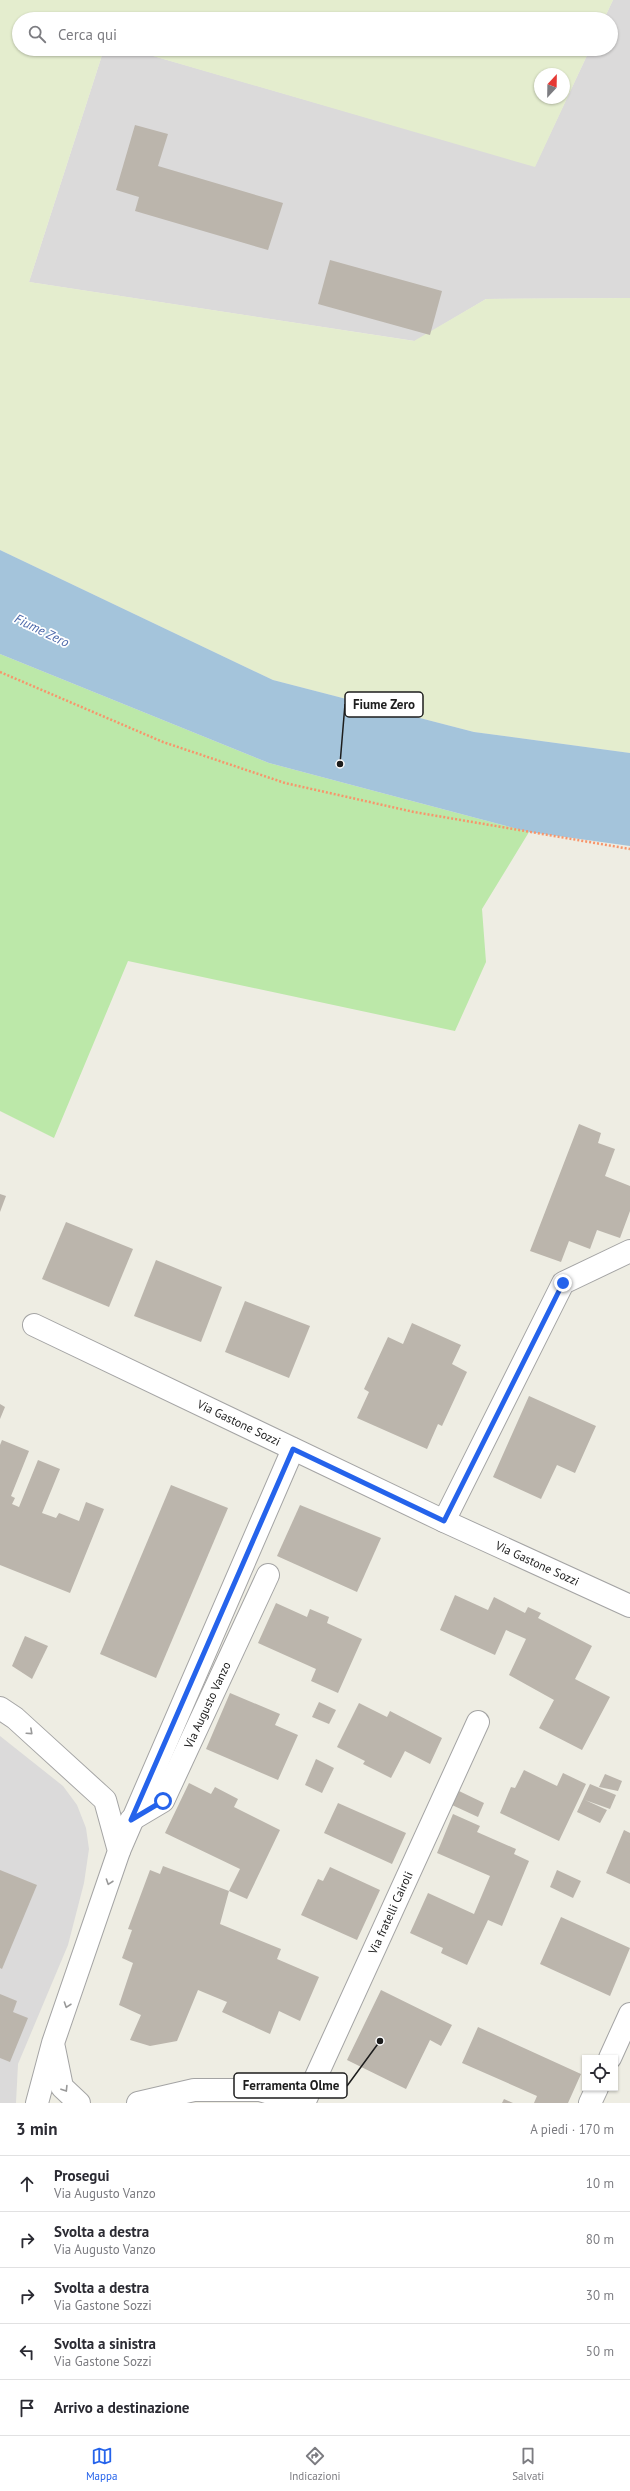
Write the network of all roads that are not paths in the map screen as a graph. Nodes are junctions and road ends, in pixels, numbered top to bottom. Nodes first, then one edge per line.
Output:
1 (630, 1251) edge
2 (34, 1325) dead end
3 (293, 1449) junction
4 (444, 1521) junction
5 (268, 1575) dead end
6 (630, 1606) edge
7 (0, 1708) edge
8 (478, 1722) dead end
9 (131, 1820) junction
10 (119, 1852) junction
11 (630, 2014) edge
12 (53, 2043) junction
13 (611, 2055) edge
14 (595, 2091) edge
15 (37, 2103) edge
16 (79, 2103) edge
17 (138, 2103) edge
18 (303, 2103) edge
19 (590, 2103) edge

1 - 4 street
2 - 3 street, Via Gastone Sozzi
3 - 4 street, Via Gastone Sozzi
3 - 9 street, Via Augusto Vanzo
4 - 6 street, Via Gastone Sozzi
5 - 9 street, Via Augusto Vanzo
7 -> 10 street
8 - 18 street, Via fratelli Cairoli
9 - 10 street, Via Augusto Vanzo
10 -> 12 street, Via Augusto Vanzo
11 - 13 street
12 - 15 street, Via Augusto Vanzo
12 -> 16 street
14 - 19 street
17 - 18 street

